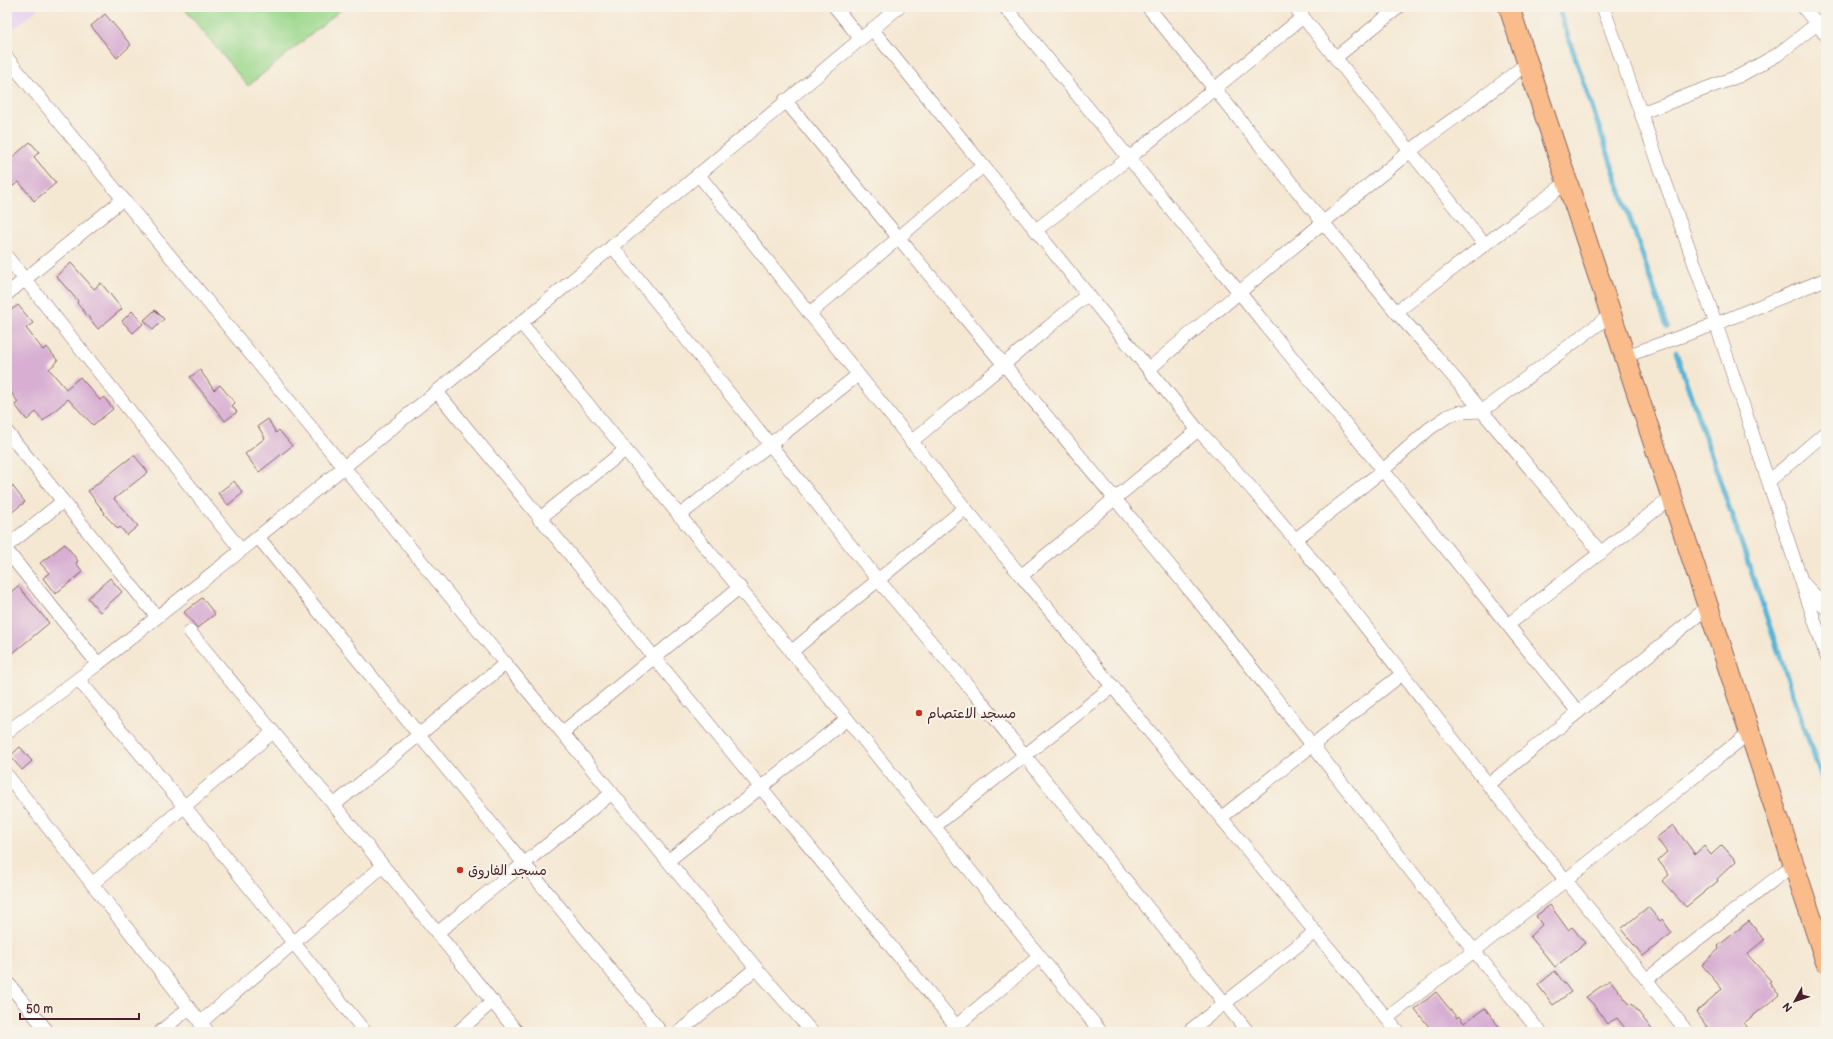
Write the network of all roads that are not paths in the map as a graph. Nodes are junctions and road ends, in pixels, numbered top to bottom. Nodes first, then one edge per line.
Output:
1 (835, 7) edge
2 (899, 7) edge
3 (1005, 7) edge
4 (1148, 7) edge
5 (1400, 7) edge
6 (1509, 7) edge
7 (1603, 7) edge
8 (1803, 7) edge
9 (1299, 12) edge
10 (1821, 20) edge
11 (872, 29) junction
12 (1826, 35) edge
13 (860, 38) junction
14 (1336, 57) junction
15 (7, 58) edge
16 (1528, 62) junction
17 (1214, 89) junction
18 (785, 100) junction
19 (1641, 113) junction
20 (1411, 151) junction
21 (1129, 158) junction
22 (983, 166) junction
23 (698, 174) junction
24 (1567, 182) junction
25 (122, 198) junction
26 (1323, 224) junction
27 (1036, 230) junction
28 (897, 238) junction
29 (1485, 245) junction
30 (612, 246) junction
31 (7, 257) edge
32 (25, 279) junction
33 (1826, 279) edge
34 (1239, 292) junction
35 (7, 294) edge
36 (1088, 294) junction
37 (1396, 312) junction
38 (809, 314) junction
39 (1612, 314) junction
40 (521, 323) junction
41 (1716, 324) junction
42 (1626, 356) junction
43 (1004, 366) junction
44 (1149, 369) junction
45 (858, 375) junction
46 (437, 392) junction
47 (1482, 412) junction
48 (1198, 430) junction
49 (7, 432) edge
50 (1826, 432) edge
51 (911, 442) junction
52 (769, 444) junction
53 (625, 450) junction
54 (343, 467) junction
55 (1382, 471) junction
56 (1769, 481) junction
57 (1672, 498) junction
58 (1114, 499) junction
59 (62, 502) junction
60 (965, 508) junction
61 (679, 516) junction
62 (540, 519) junction
63 (258, 537) junction
64 (1296, 539) junction
65 (7, 546) edge
66 (241, 550) junction
67 (7, 551) edge
68 (1601, 553) junction
69 (1021, 576) junction
70 (878, 580) junction
71 (1800, 580) junction
72 (740, 587) junction
73 (1708, 607) junction
74 (1826, 608) edge
75 (157, 617) junction
76 (1509, 624) junction
77 (190, 632) dead end
78 (791, 652) junction
79 (1826, 655) edge
80 (653, 658) junction
81 (506, 663) junction
82 (98, 664) junction
83 (1402, 674) junction
84 (78, 679) junction
85 (1113, 686) junction
86 (1578, 712) junction
87 (848, 719) junction
88 (7, 732) edge
89 (273, 732) junction
90 (563, 732) junction
91 (1750, 732) junction
92 (420, 735) junction
93 (1312, 744) junction
94 (1024, 756) junction
95 (7, 775) edge
96 (1488, 785) junction
97 (761, 787) junction
98 (612, 793) junction
99 (334, 805) junction
100 (185, 807) junction
101 (1222, 817) junction
102 (935, 826) junction
103 (669, 860) junction
104 (524, 864) junction
105 (1794, 864) junction
106 (383, 866) junction
107 (1566, 880) junction
108 (92, 884) junction
109 (1315, 932) junction
110 (437, 933) junction
111 (294, 944) junction
112 (1474, 952) junction
113 (1040, 956) junction
114 (1826, 962) edge
115 (756, 968) junction
116 (1647, 979) junction
117 (7, 982) edge
118 (493, 1001) junction
119 (1225, 1002) junction
120 (189, 1008) junction
121 (1387, 1018) junction
122 (204, 1027) edge
123 (955, 1030) edge
124 (48, 1032) edge
125 (160, 1032) edge
126 (365, 1032) edge
127 (458, 1032) edge
128 (517, 1032) edge
129 (661, 1032) edge
130 (680, 1032) edge
131 (812, 1032) edge
132 (1101, 1032) edge
133 (1188, 1032) edge
134 (1248, 1032) edge
135 (1398, 1032) edge
136 (1540, 1032) edge
137 (1688, 1032) edge

1 - 13 street
2 - 11 street
3 - 21 street
4 - 17 street
5 - 14 street
6 - 16 main road
7 - 19 street
8 - 10 street
9 - 14 street
9 - 17 street
10 - 12 street
10 - 19 street
11 - 13 street
11 - 22 street
13 - 18 street
14 - 20 street
15 - 25 street
16 - 20 street
16 - 24 main road
17 - 21 street
17 - 26 street
18 - 23 street
18 - 28 street
19 - 41 street
20 - 26 street
20 - 29 street
21 - 27 street
21 - 34 street
22 - 27 street
22 - 28 street
23 - 30 street
23 - 38 street
24 - 29 street
24 - 39 main road
25 - 32 street
25 - 54 street
26 - 34 street
26 - 37 street
27 - 36 street
28 - 38 street
28 - 43 street
29 - 37 street
30 - 40 street
30 - 52 street
31 - 32 street
32 - 35 street
32 - 66 street
33 - 41 street
34 - 44 street
34 - 55 street
36 - 43 street
36 - 44 street
37 - 47 street
38 - 45 street
39 - 42 main road
39 - 47 street
40 - 46 street
40 - 53 street
41 - 42 street
41 - 56 street
42 - 57 main road
43 - 51 street
43 - 58 street
44 - 48 street
45 - 51 street
45 - 52 street
46 - 54 street
46 - 62 street
47 - 55 street
47 - 68 street
48 - 58 street
48 - 64 street
49 - 59 street
50 - 56 street
51 - 60 street
52 - 61 street
52 - 70 street
53 - 61 street
53 - 62 street
54 - 63 street
54 - 81 street
55 - 64 street
55 - 76 street
56 - 71 street
57 - 68 street
57 - 73 main road
58 - 69 street
58 - 93 street
59 - 65 street
59 - 75 street
60 - 69 street
60 - 70 street
61 - 72 street
62 - 80 street
63 - 66 street
63 - 92 street
64 - 83 street
66 - 75 street
67 - 82 street
68 - 76 street
69 - 85 street
70 - 78 street
70 - 94 street
71 - 74 street
71 - 79 street
72 - 78 street
72 - 80 street
73 - 86 street
73 - 91 main road
75 - 82 street
76 - 86 street
77 - 89 street
78 - 87 street
80 - 90 street
80 - 97 street
81 - 90 street
81 - 92 street
82 - 84 street
83 - 93 street
83 - 96 street
84 - 88 street
84 - 100 street
85 - 94 street
85 - 101 street
86 - 96 street
87 - 97 street
87 - 102 street
89 - 99 street
89 - 100 street
90 - 98 street
91 - 105 main road
91 - 107 street
92 - 99 street
92 - 104 street
93 - 101 street
93 - 112 street
94 - 102 street
94 - 119 street
95 - 108 street
96 - 107 street
97 - 103 street
97 - 123 street
98 - 103 street
98 - 104 street
99 - 106 street
100 - 108 street
100 - 111 street
101 - 109 street
102 - 113 street
103 - 115 street
104 - 110 street
104 - 129 street
105 - 114 main road
105 - 116 street
106 - 110 street
106 - 111 street
107 - 112 street
107 - 116 street
108 - 120 street
109 - 119 street
109 - 121 street
110 - 118 street
111 - 122 street
111 - 126 street
112 - 121 street
112 - 136 street
113 - 123 street
113 - 132 street
115 - 130 street
115 - 131 street
116 - 137 street
117 - 124 street
118 - 127 street
118 - 128 street
119 - 133 street
119 - 134 street
120 - 122 street
120 - 125 street
121 - 135 street

